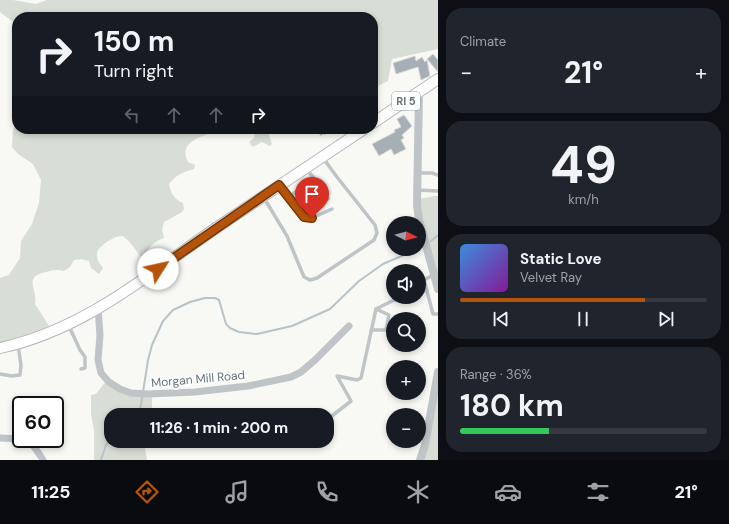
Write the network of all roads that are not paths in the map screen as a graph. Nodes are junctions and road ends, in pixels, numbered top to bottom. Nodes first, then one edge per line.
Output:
1 (438, 80) edge
2 (419, 92) junction
3 (378, 120) edge
4 (357, 134) edge
5 (323, 157) junction
6 (306, 168) junction
7 (418, 173) junction
8 (438, 175) edge
9 (279, 185) junction
10 (416, 190) junction
11 (438, 191) edge
12 (263, 196) junction
13 (288, 196) junction
14 (332, 209) dead end
15 (434, 274) junction
16 (438, 289) edge
17 (427, 290) joint
18 (386, 304) edge
19 (98, 308) junction
20 (376, 309) junction
21 (438, 314) edge
22 (68, 325) junction
23 (350, 326) dead end
24 (371, 330) junction
25 (18, 344) junction
26 (0, 348) edge
27 (81, 369) dead end
28 (438, 372) edge
29 (0, 374) edge
30 (334, 414) edge
31 (0, 438) edge
32 (12, 439) edge
33 (35, 448) edge
34 (43, 460) edge
35 (420, 460) edge

1 - 2 main road, RI 5
2 - 3 main road, RI 5
2 - 7 street
4 - 5 main road
5 - 6 main road
5 - 12 lane
6 - 9 main road
6 - 13 lane
7 - 8 lane
7 - 10 street
9 - 12 main road
9 - 13 lane
10 - 11 lane
10 - 15 street
12 - 19 main road
13 - 14 lane
15 - 16 street
15 - 17 lane
17 - 21 lane
18 - 20 lane
19 - 22 main road
19 - 23 street, Morgan Mill Road
20 - 24 lane
20 - 24 lane
22 - 25 main road
22 - 27 lane
24 - 30 lane
25 - 26 main road
25 - 29 lane
28 - 35 street
31 - 32 street
33 - 34 street

